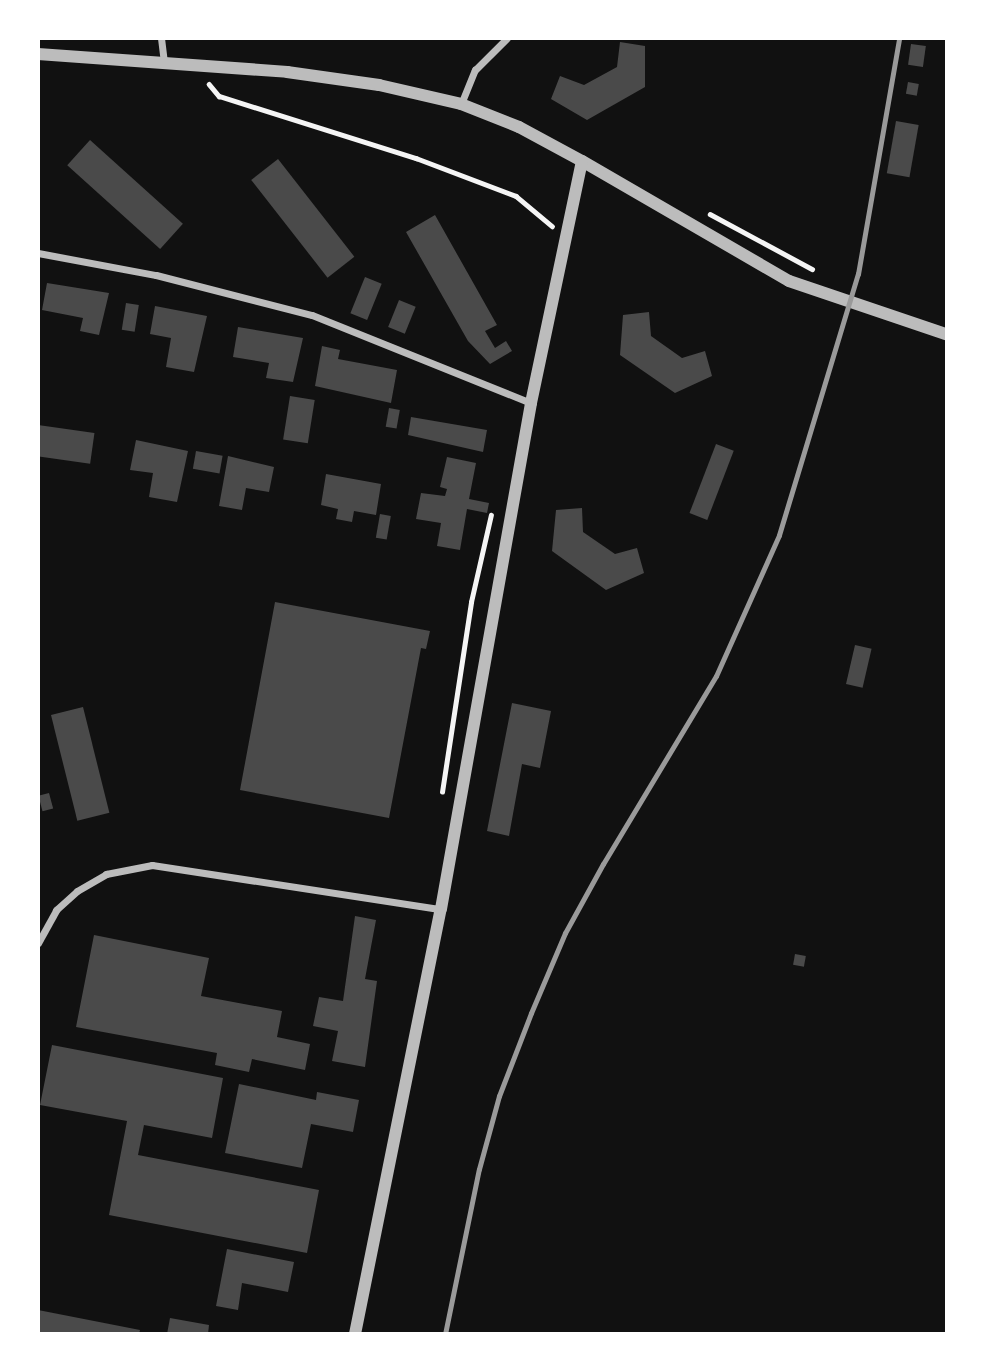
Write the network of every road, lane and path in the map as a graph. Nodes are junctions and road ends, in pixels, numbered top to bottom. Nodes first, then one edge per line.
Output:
1 (161, 38) edge
2 (507, 38) edge
3 (38, 54) edge
4 (164, 61) junction
5 (194, 64) junction
6 (461, 104) junction
7 (582, 161) junction
8 (554, 228) dead end
9 (38, 253) edge
10 (947, 334) edge
11 (531, 403) junction
12 (441, 909) junction
13 (38, 943) edge
14 (355, 1334) edge

1 - 4 street
2 - 6 street
3 - 4 street
4 - 5 street
5 - 6 street
5 - 8 path
6 - 7 street
7 - 10 street
7 - 11 street
9 - 11 street
11 - 12 street
12 - 13 street
12 - 14 street

